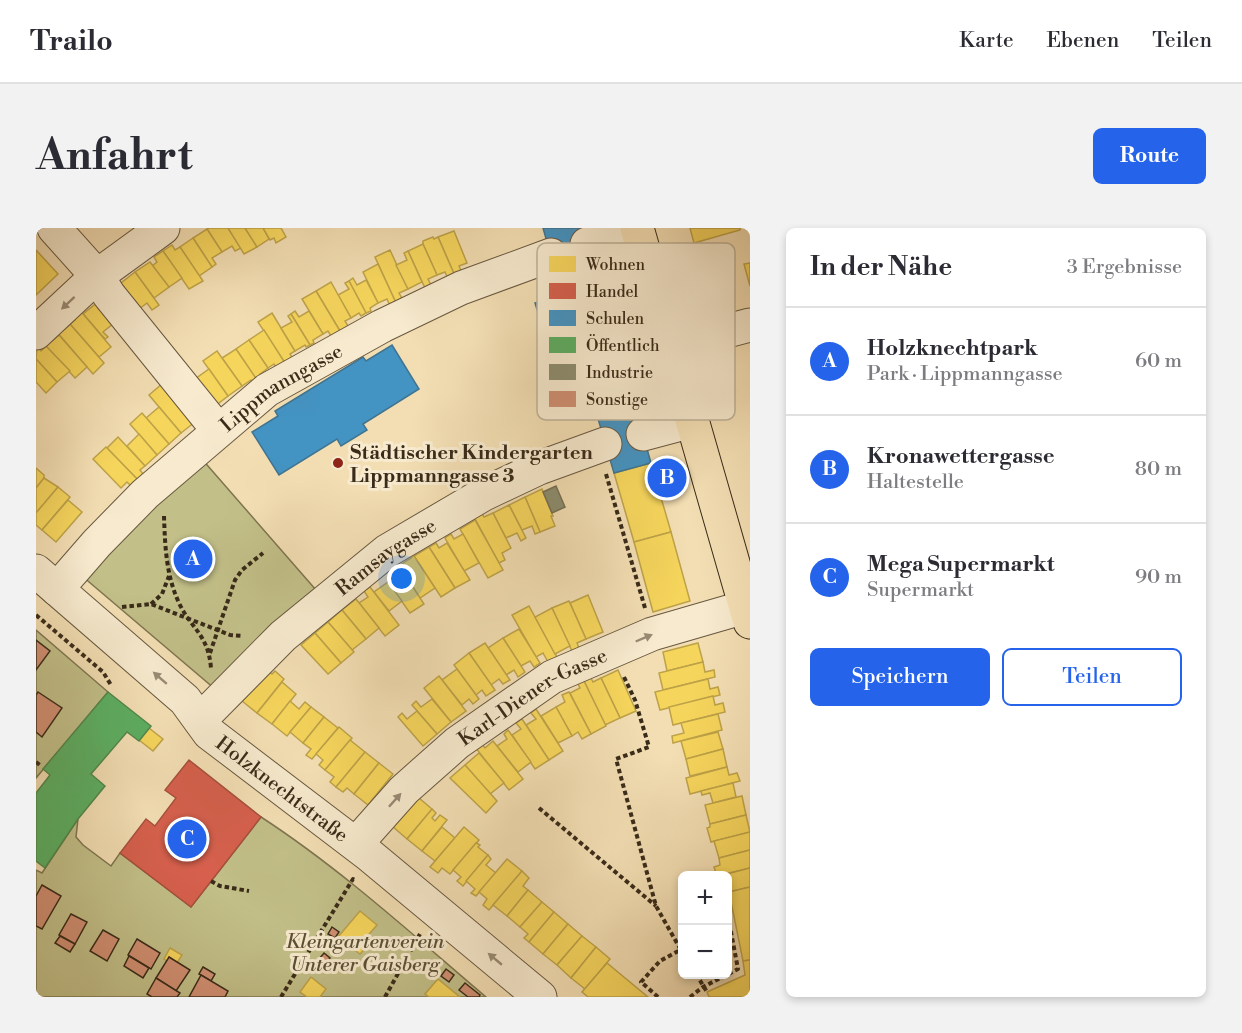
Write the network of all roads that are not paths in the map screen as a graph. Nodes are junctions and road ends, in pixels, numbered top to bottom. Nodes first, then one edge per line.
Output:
1 (54, 228) edge
2 (163, 228) edge
3 (637, 229) edge
4 (590, 243) edge
5 (537, 260) edge
6 (98, 276) junction
7 (750, 325) edge
8 (735, 329) edge
9 (36, 333) edge
10 (692, 421) joint
11 (218, 430) junction
12 (643, 434) dead end
13 (602, 446) road end
14 (47, 580) edge
15 (748, 615) edge
16 (200, 720) junction
17 (356, 844) junction
18 (540, 997) edge

1 - 6 street
2 - 6 street
3 - 4 street
5 - 11 street, Lippmanngasse
6 -> 9 street
6 - 11 street
7 - 8 street
10 - 12 street
10 - 15 main road
11 - 14 street, Lippmanngasse
13 - 16 street, Ramsaygasse
16 -> 14 street, Holzknechtstraße
17 -> 15 street, Karl-Diener-Gasse
16 - 17 street, Holzknechtstraße
18 -> 17 street, Holzknechtstraße

